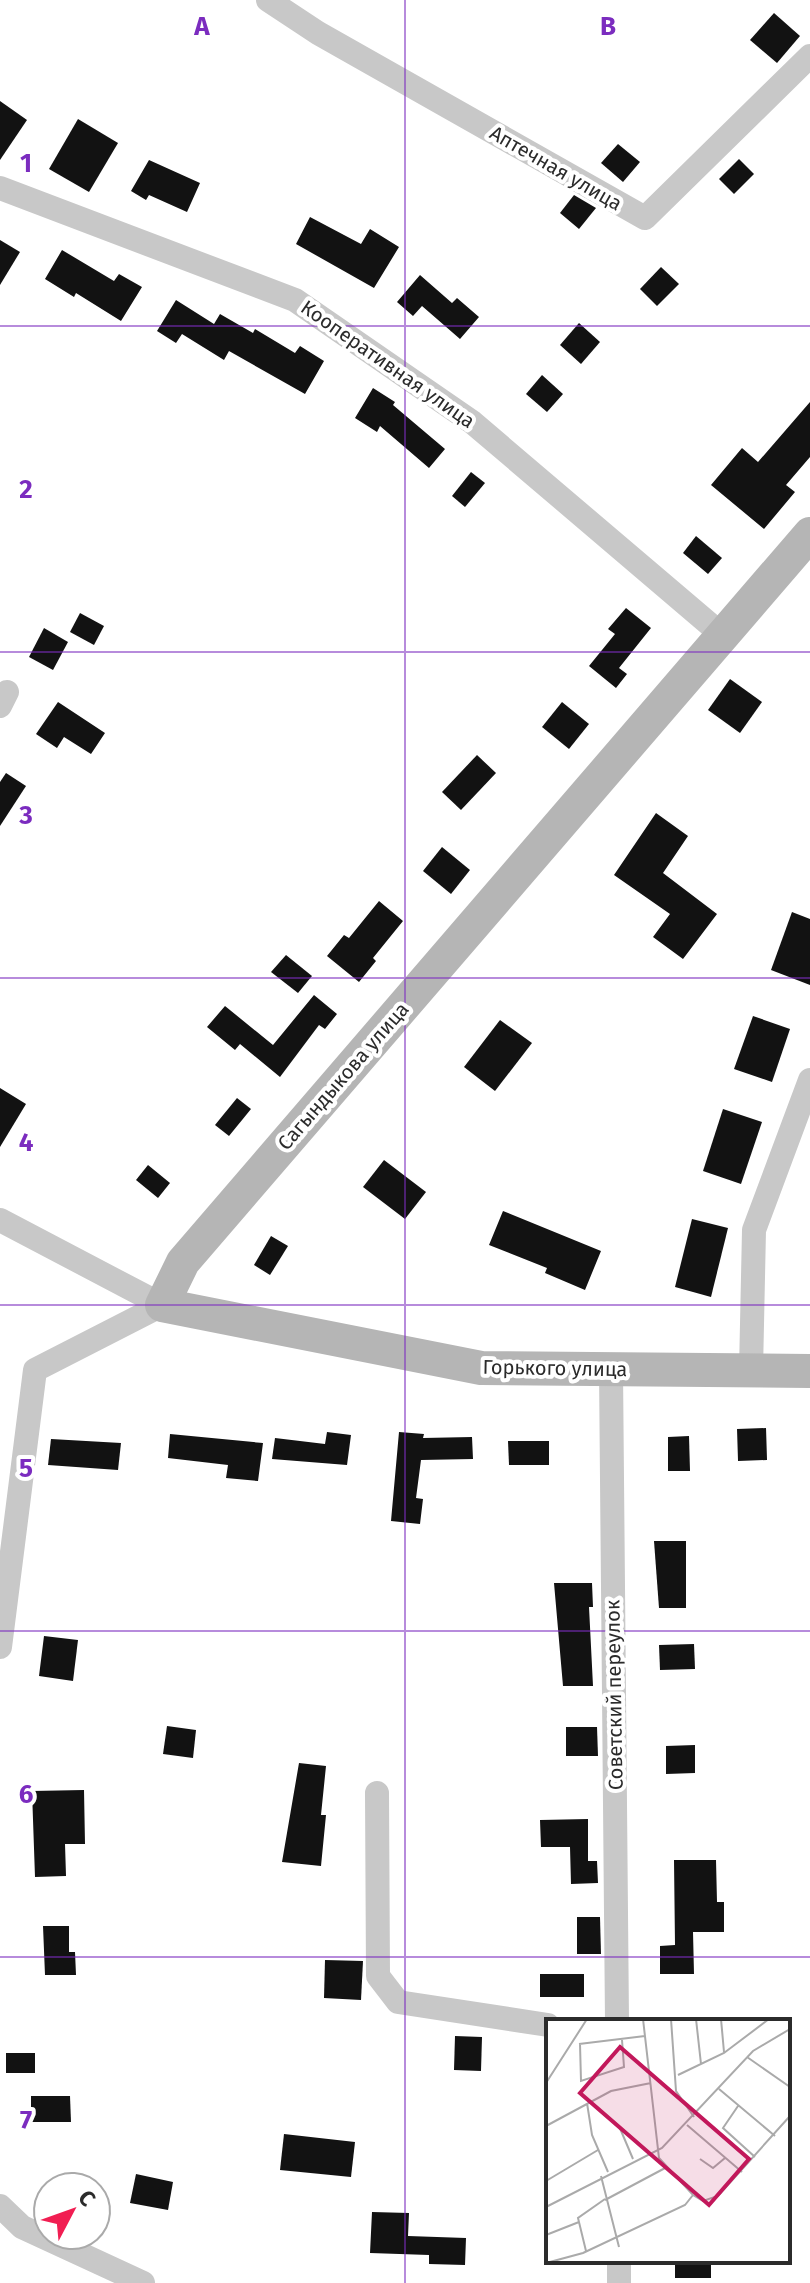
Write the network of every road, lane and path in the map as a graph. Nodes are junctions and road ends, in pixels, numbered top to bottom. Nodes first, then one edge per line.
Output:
1 (268, 0) edge
2 (810, 56) edge
3 (0, 188) edge
4 (810, 534) edge
5 (721, 634) junction
6 (810, 1080) edge
7 (0, 1220) edge
8 (162, 1305) junction
9 (611, 1370) junction
10 (751, 1371) junction
11 (810, 1371) edge
12 (7, 1522) edge
13 (0, 1647) edge
14 (377, 1793) dead end
15 (617, 2019) edge
16 (546, 2025) edge
17 (0, 2206) edge
18 (143, 2283) edge

1 - 2 street, Аптечная улица
3 - 5 street, Кооперативная улица
4 - 5 street, Сагындыкова улица
5 - 8 street, Сагындыкова улица
6 - 10 street
7 - 8 street
8 - 9 street, Горького улица
8 - 12 street
9 - 10 street, Горького улица
9 - 15 street, Советский переулок
10 - 11 street, Горького улица
12 - 13 street
14 - 16 street
17 - 18 street

